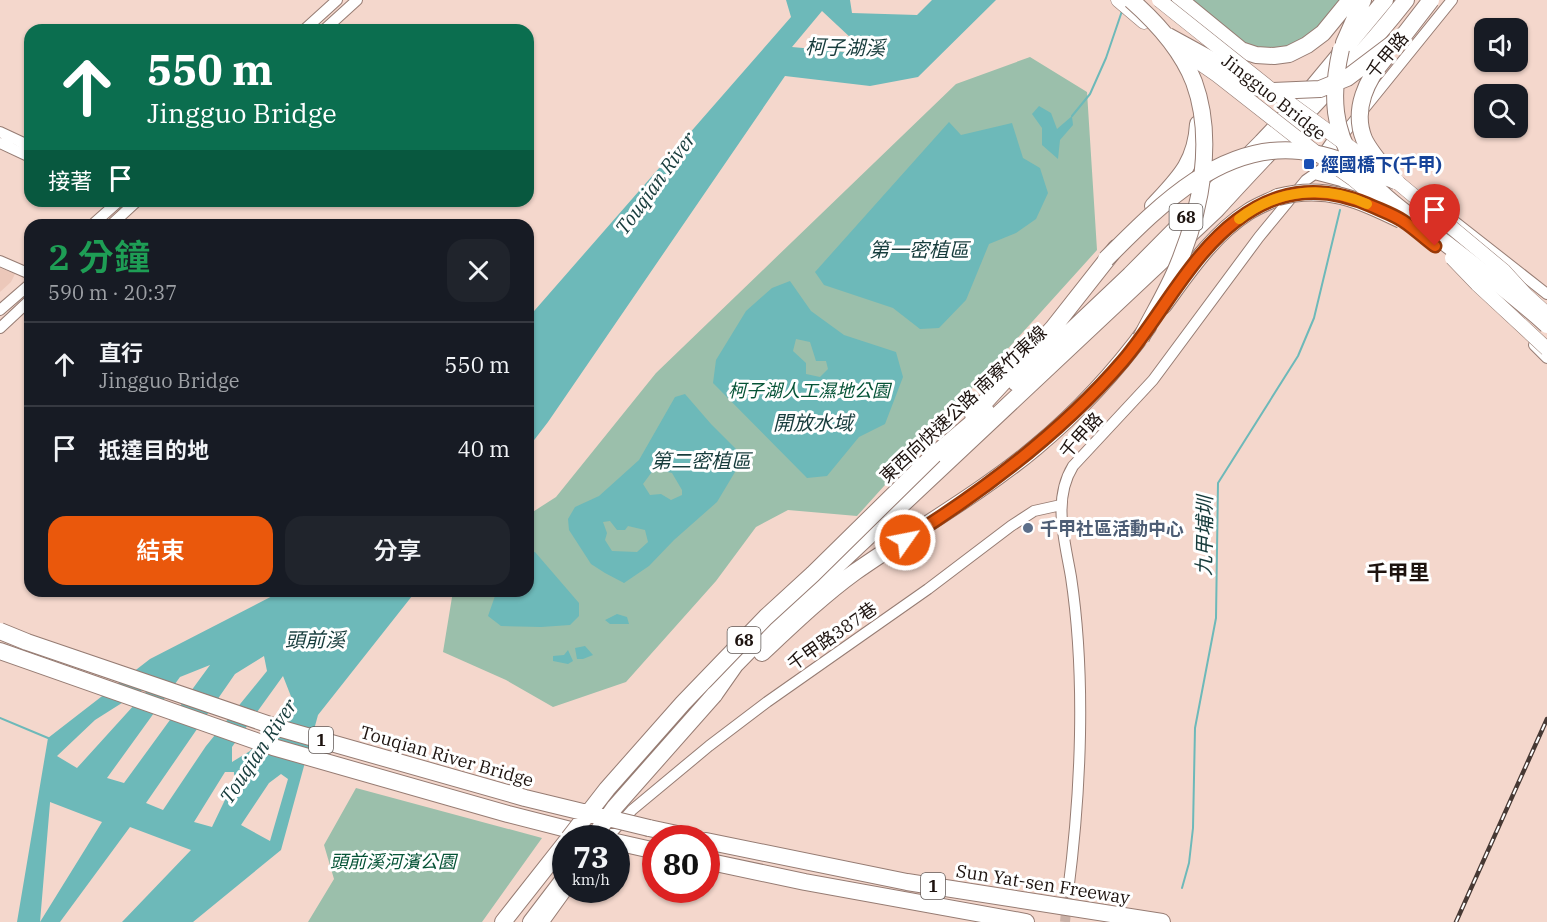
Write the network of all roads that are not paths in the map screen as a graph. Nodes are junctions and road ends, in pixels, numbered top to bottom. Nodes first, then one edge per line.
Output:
1 (337, 0) edge
2 (357, 0) edge
3 (1118, 0) edge
4 (1131, 0) edge
5 (1159, 0) edge
6 (1180, 0) edge
7 (1350, 0) edge
8 (1363, 0) edge
9 (1385, 0) edge
10 (1406, 0) edge
11 (1431, 0) edge
12 (1452, 0) edge
13 (311, 24) edge
14 (331, 24) edge
15 (1146, 24) junction
16 (1404, 35) junction
17 (1273, 91) junction
18 (1346, 131) junction
19 (0, 132) edge
20 (0, 143) edge
21 (24, 143) edge
22 (24, 154) edge
23 (1319, 155) junction
24 (1375, 160) junction
25 (1314, 174) junction
26 (1396, 182) junction
27 (1356, 190) junction
28 (112, 207) edge
29 (127, 207) edge
30 (98, 219) edge
31 (116, 219) edge
32 (1401, 220) junction
33 (1106, 259) junction
34 (0, 261) edge
35 (24, 271) edge
36 (1504, 271) junction
37 (1526, 277) junction
38 (24, 289) edge
39 (1546, 297) edge
40 (24, 306) edge
41 (1498, 307) junction
42 (0, 310) edge
43 (1547, 314) edge
44 (0, 328) edge
45 (1518, 329) junction
46 (1141, 338) junction
47 (1547, 339) edge
48 (1547, 358) edge
49 (979, 426) junction
50 (934, 455) junction
51 (1061, 505) junction
52 (0, 631) edge
53 (0, 651) edge
54 (714, 695) junction
55 (552, 825) edge
56 (578, 825) edge
57 (602, 825) edge
58 (617, 825) edge
59 (642, 827) edge
60 (720, 844) edge
61 (552, 861) edge
62 (720, 864) edge
63 (1068, 892) tunnel mouth
64 (552, 894) edge
65 (558, 903) edge
66 (503, 922) edge
67 (531, 922) edge
68 (544, 922) edge
69 (1026, 922) edge
70 (1162, 922) edge

1 - 13 street
2 - 14 street
3 - 15 main road, Jingguo Bridge
4 - 46 highway, bridge
5 - 17 main road, Jingguo Bridge, bridge
6 - 7 highway
8 - 47 highway, bridge
9 - 49 highway, 東西向快速公路 南寮竹東線 / 68
10 - 49 highway, 東西向快速公路 南寮竹東線 / 68
11 - 16 highway, bridge
12 - 18 street, 千甲路
15 - 17 highway, bridge
15 - 23 main road, Jingguo Bridge, bridge
15 - 33 highway, bridge
16 - 17 highway, bridge
16 - 26 highway, bridge
17 - 26 main road, Jingguo Bridge, bridge
18 - 24 street
18 - 25 street, 千甲路
19 - 21 street
20 - 22 street
23 - 26 highway, bridge
23 - 32 main road, Jingguo Bridge, bridge
23 - 33 highway, bridge
24 - 27 street
24 - 37 street
25 - 27 street
25 - 51 street, 千甲路
26 - 36 main road, Jingguo Bridge, bridge
27 - 41 street
28 - 30 street
29 - 31 street
32 - 46 highway, bridge
32 - 47 main road, Jingguo Bridge, bridge
33 - 50 highway
34 - 35 street
36 - 39 main road, bridge
36 - 43 main road, Jingguo Bridge, bridge
37 - 39 street
37 - 41 street
38 - 42 street
39 - 45 street
40 - 44 street
41 - 45 street
45 - 47 street
45 - 48 street
46 - 54 highway
49 - 50 highway, 東西向快速公路 南寮竹東線 / 68
49 - 54 highway, 東西向快速公路 南寮竹東線 / 68
50 - 56 highway, 東西向快速公路 南寮竹東線 / 68, bridge
51 - 58 street, 千甲路387巷
51 - 63 street, 千甲路
52 - 59 highway, Touqian River Bridge / 1, bridge
53 - 55 highway, 1, bridge
54 - 57 highway, 東西向快速公路 南寮竹東線 / 68, bridge
60 - 70 highway, Sun Yat-sen Freeway / 1
61 - 66 highway
62 - 69 highway, 1
64 - 67 highway
65 - 68 street

